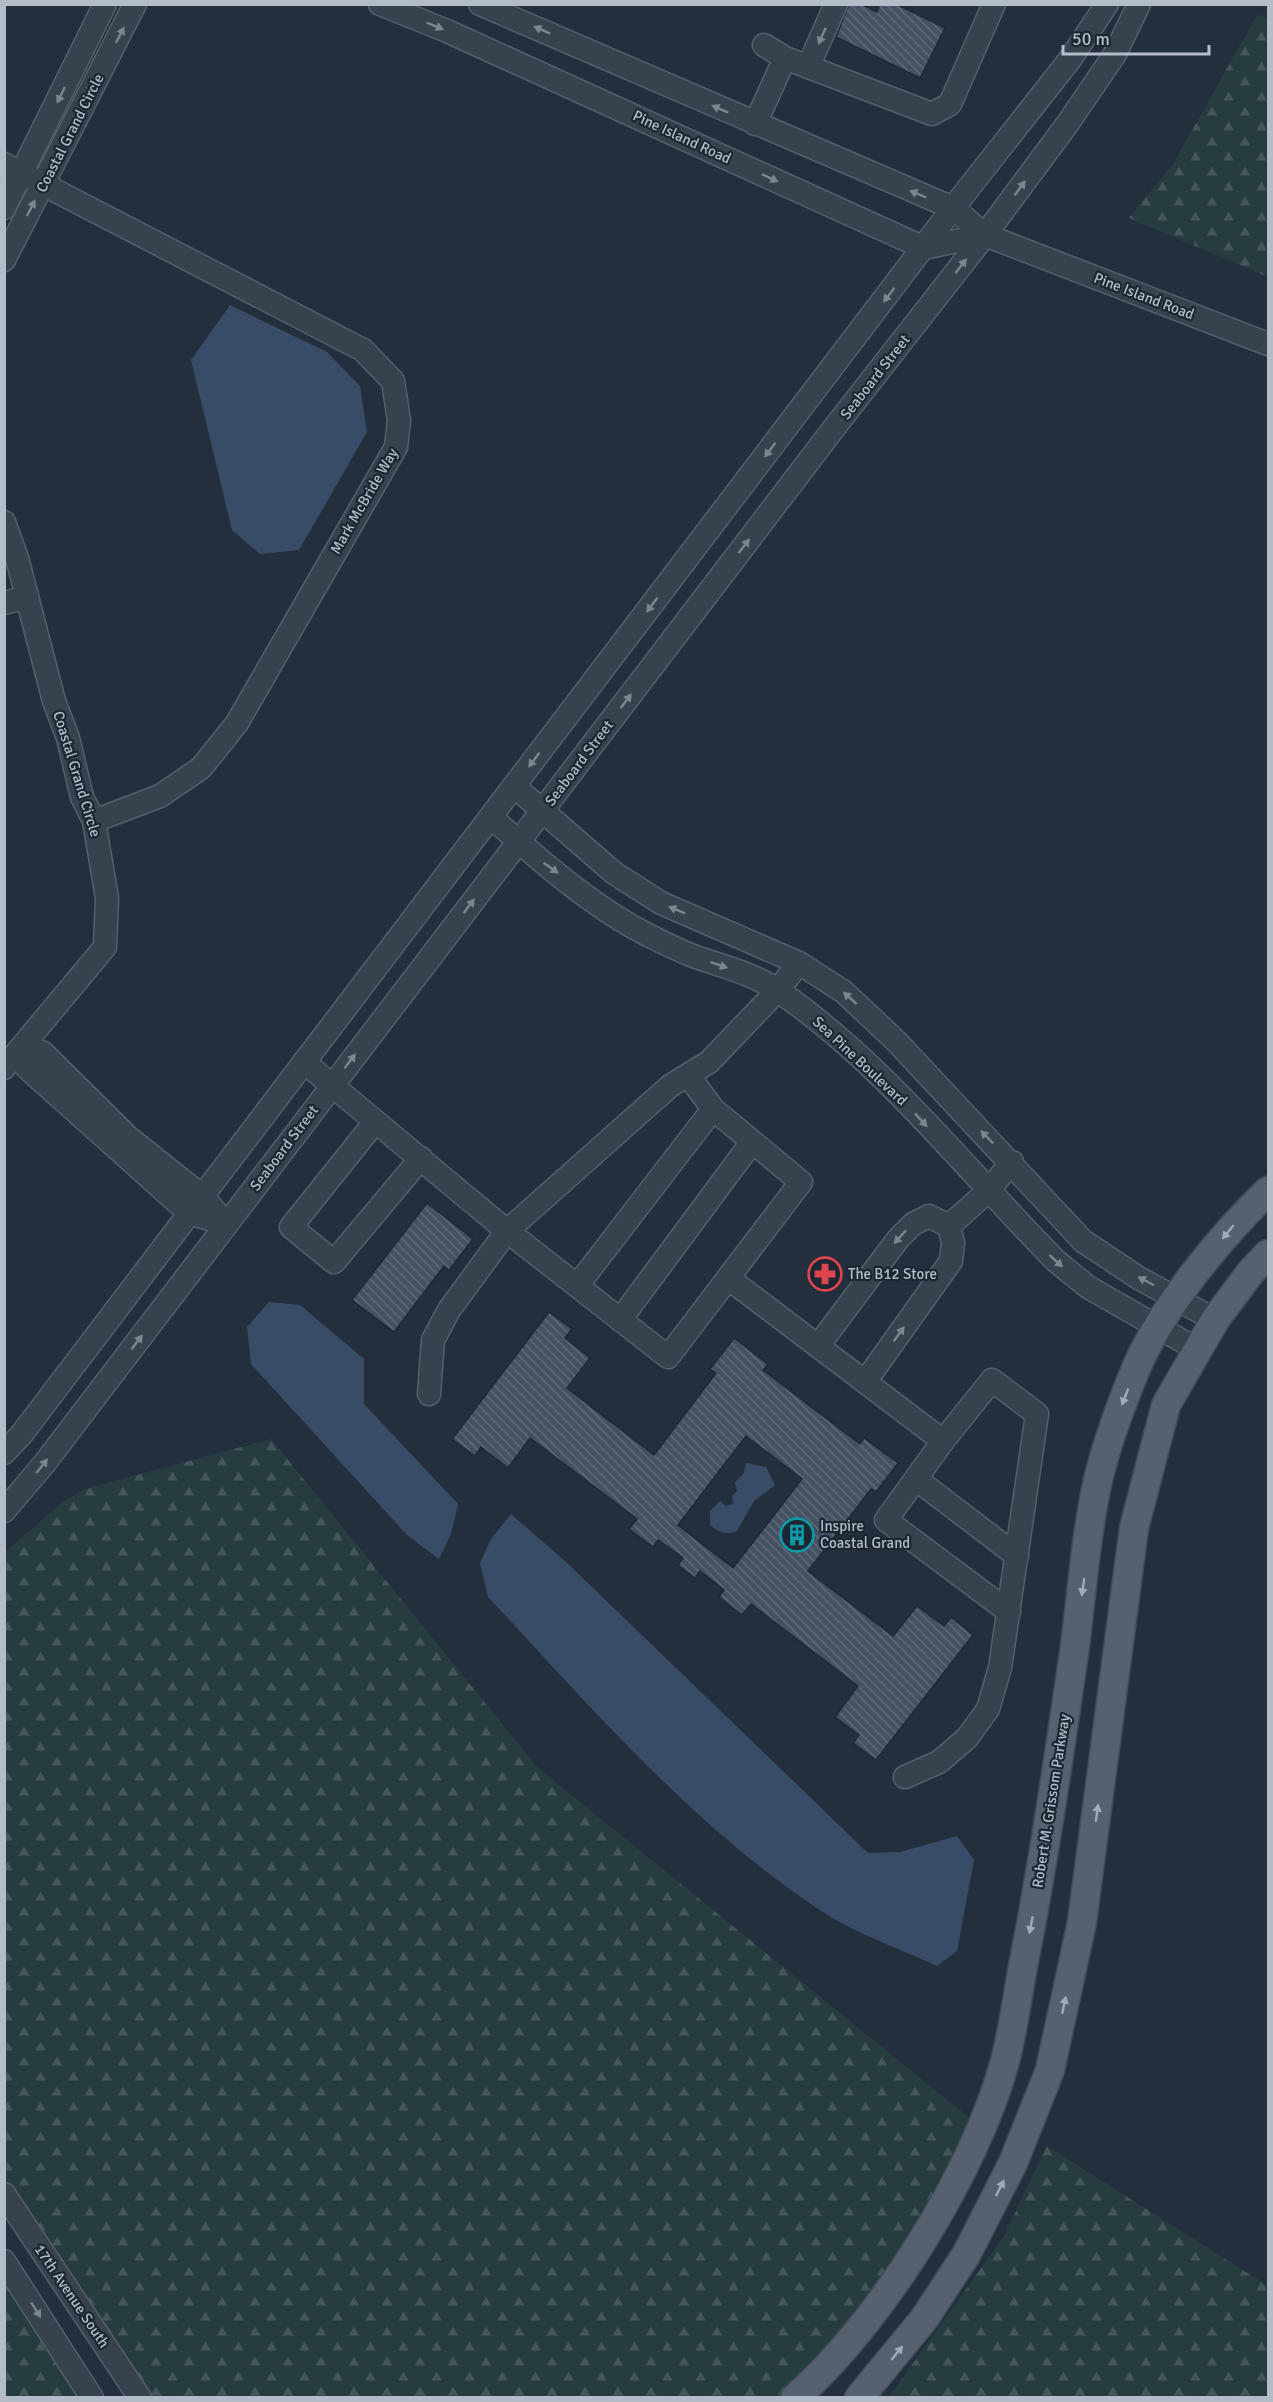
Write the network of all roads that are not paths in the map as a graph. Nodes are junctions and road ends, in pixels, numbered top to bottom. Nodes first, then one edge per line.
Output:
1 (105, 4) edge
2 (135, 4) edge
3 (380, 4) edge
4 (480, 4) edge
5 (836, 4) edge
6 (994, 4) edge
7 (1139, 4) edge
8 (1099, 7) edge
9 (764, 45) dead end
10 (785, 58) junction
11 (808, 67) junction
12 (755, 124) junction
13 (14, 169) edge
14 (44, 184) junction
15 (4, 208) edge
16 (953, 208) junction
17 (985, 235) junction
18 (924, 249) junction
19 (4, 260) edge
20 (1269, 344) edge
21 (4, 522) edge
22 (27, 597) junction
23 (4, 603) edge
24 (514, 786) junction
25 (543, 811) junction
26 (491, 817) junction
27 (94, 821) junction
28 (518, 842) junction
29 (799, 963) junction
30 (778, 990) junction
31 (23, 1047) junction
32 (304, 1062) junction
33 (4, 1068) edge
34 (688, 1075) junction
35 (332, 1085) junction
36 (713, 1109) junction
37 (375, 1122) junction
38 (752, 1142) junction
39 (421, 1158) junction
40 (1012, 1162) junction
41 (988, 1191) junction
42 (1269, 1191) edge
43 (195, 1205) junction
44 (226, 1224) junction
45 (949, 1226) junction
46 (507, 1232) junction
47 (1269, 1254) edge
48 (728, 1278) junction
49 (577, 1286) junction
50 (1178, 1299) junction
51 (620, 1320) junction
52 (1215, 1320) junction
53 (1158, 1329) junction
54 (818, 1346) junction
55 (1198, 1350) junction
56 (865, 1382) junction
57 (429, 1394) dead end
58 (943, 1441) junction
59 (4, 1453) edge
60 (916, 1479) junction
61 (4, 1510) edge
62 (1017, 1556) junction
63 (1009, 1612) junction
64 (905, 1777) dead end
65 (4, 2194) edge
66 (39, 2246) junction
67 (6, 2263) edge
68 (92, 2397) edge
69 (140, 2397) edge
70 (795, 2397) edge
71 (859, 2397) edge

1 -> 13 street
14 -> 2 street, Coastal Grand Circle
3 -> 18 street, Pine Island Road
12 -> 4 street, Pine Island Road
5 -> 11 street
6 - 11 street
17 -> 7 street, Seaboard Street
8 - 16 street
9 - 10 street
10 - 11 street
10 - 12 street
16 -> 12 street, Pine Island Road
13 - 14 street, Mark McBride Way
13 - 15 street
19 -> 14 street, Coastal Grand Circle
14 - 27 street, Mark McBride Way
16 - 17 street, Pine Island Road
16 - 18 street
17 - 18 street
17 - 20 street, Pine Island Road
25 -> 17 street, Seaboard Street
18 -> 24 street
21 - 22 street, Coastal Grand Circle
22 - 23 street
22 - 27 street, Coastal Grand Circle
24 - 25 street
24 - 26 street
25 - 28 street, Seaboard Street
29 -> 25 street
26 - 28 street, Sea Pine Boulevard
26 - 32 street
27 - 31 street, Coastal Grand Circle
28 -> 30 street, Sea Pine Boulevard
35 -> 28 street, Seaboard Street
29 - 30 street
40 -> 29 street
30 - 34 street
30 -> 41 street, Sea Pine Boulevard
31 - 33 street, Coastal Grand Circle
31 - 43 street
32 - 35 street
32 - 43 street
34 - 36 street
34 - 46 street
35 - 37 street
35 - 44 street, Seaboard Street
36 - 38 street
36 - 49 street
37 - 39 street
37 - 39 street
38 - 48 street
38 - 51 street
39 - 46 street
40 - 41 street
50 -> 40 street
41 - 45 street
41 -> 53 street, Sea Pine Boulevard
42 -> 50 main road, Robert M. Grissom Parkway
43 - 44 street
43 - 59 street
61 -> 44 street, Seaboard Street
45 -> 54 street
56 -> 45 street
46 - 49 street
46 - 57 street
47 - 52 main road
48 - 51 street
48 - 54 street
49 - 51 street
50 - 52 street
50 - 53 main road, Robert M. Grissom Parkway
52 - 55 main road
53 - 55 street, Sea Pine Boulevard
53 -> 70 main road, Robert M. Grissom Parkway
54 - 56 street
71 -> 55 main road
56 - 58 street
58 - 60 street
58 - 62 street
60 - 62 street
60 - 63 street
62 - 63 street
63 - 64 street
65 - 66 street, 17th Avenue South
66 - 67 street
66 - 69 street, 17th Avenue South
67 -> 68 street

